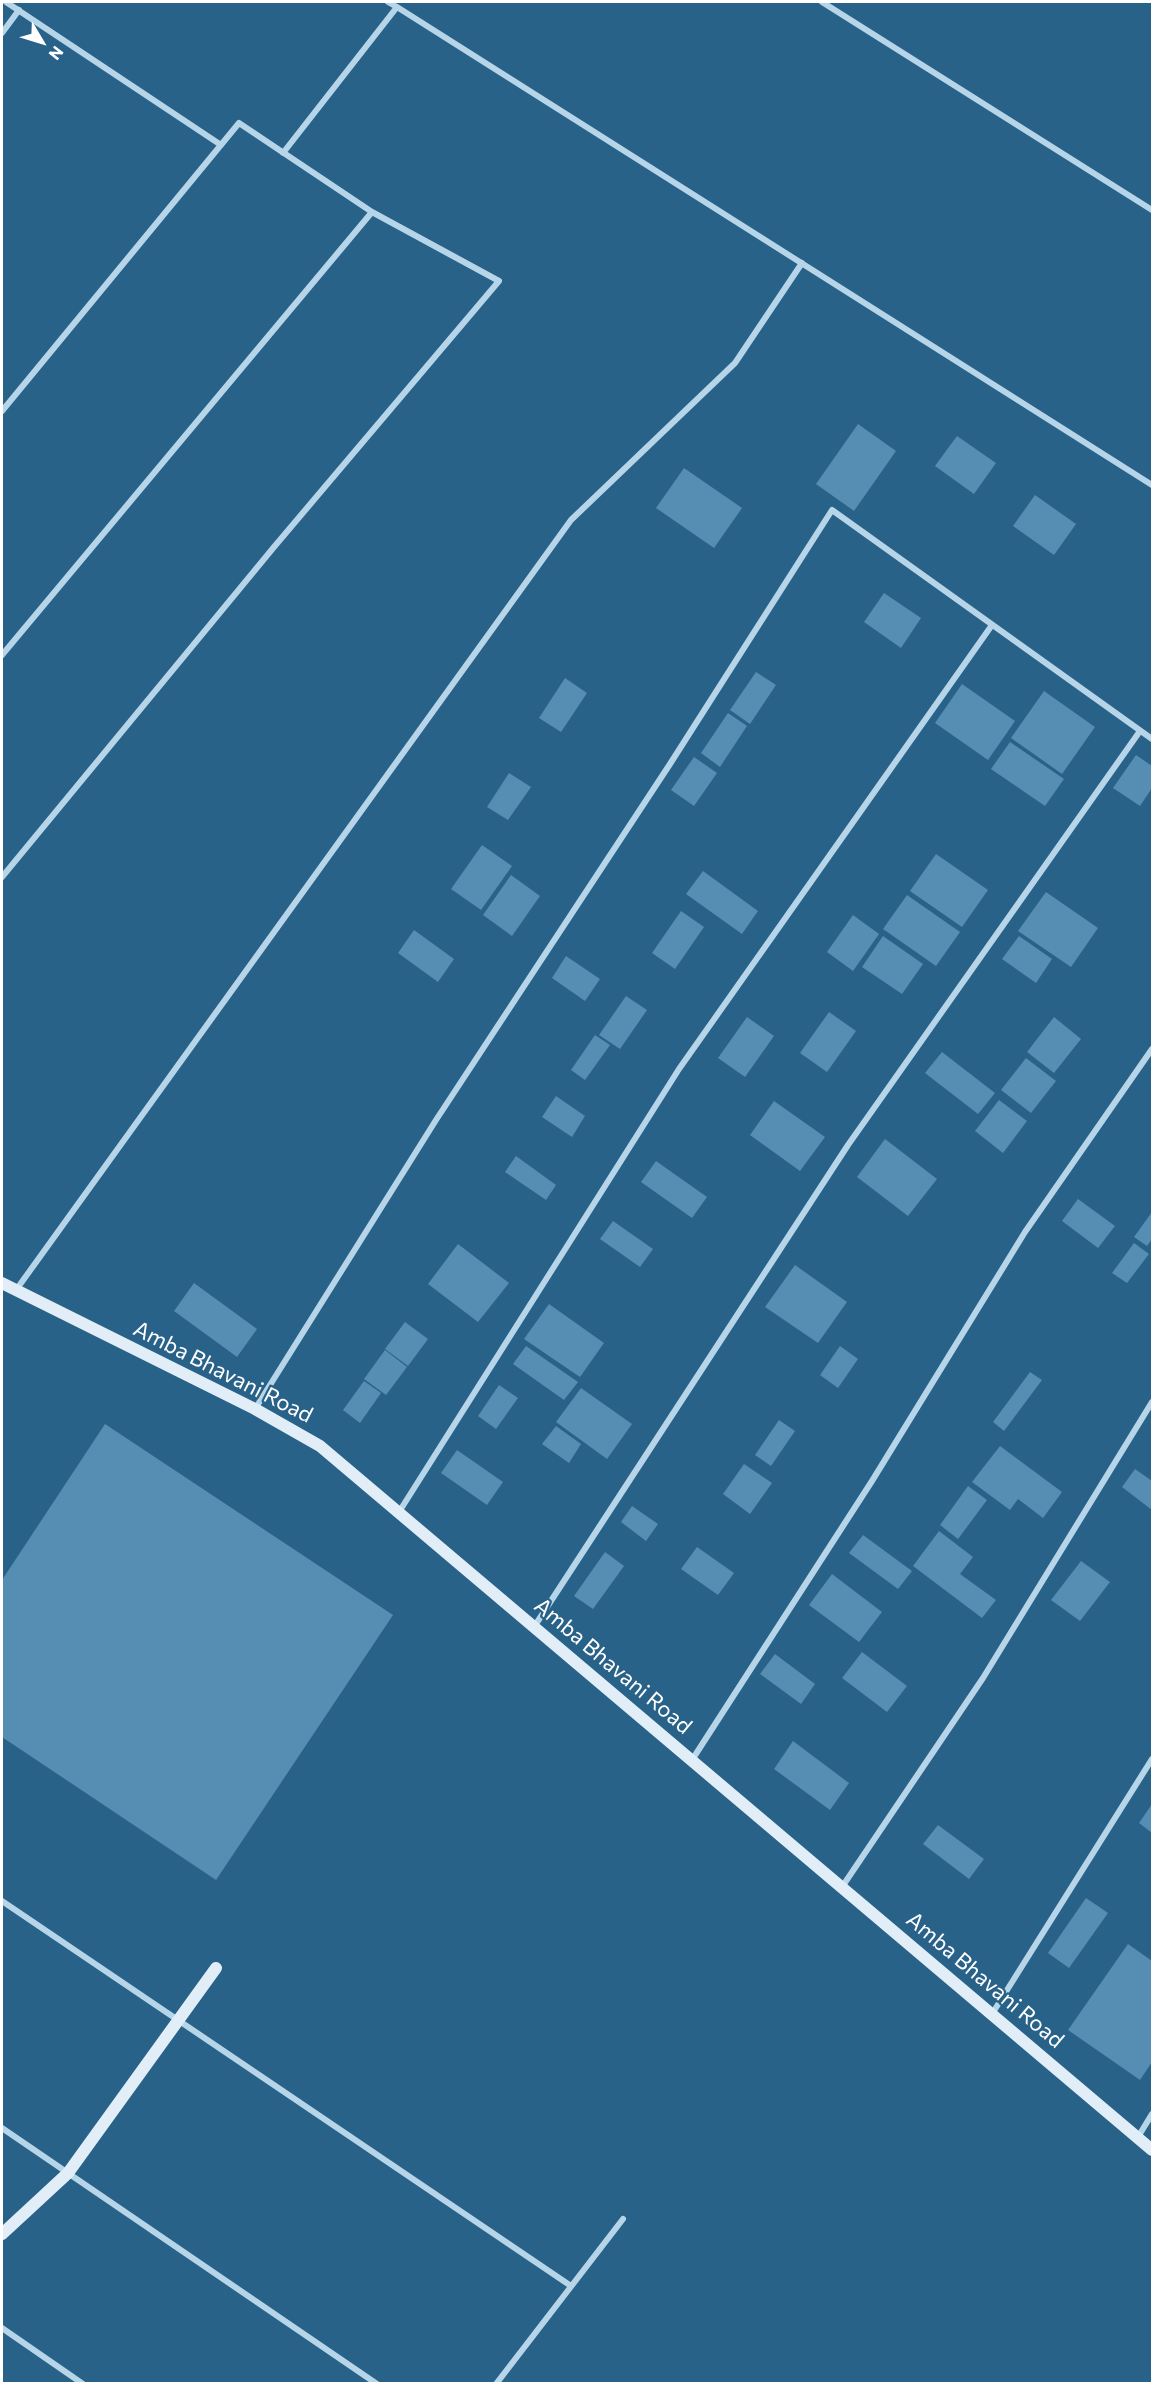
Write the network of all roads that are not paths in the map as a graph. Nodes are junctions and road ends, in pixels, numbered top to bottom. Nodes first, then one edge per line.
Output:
1 (6, 2) edge
2 (388, 2) edge
3 (822, 2) edge
4 (397, 8) junction
5 (19, 10) junction
6 (2, 33) edge
7 (221, 145) junction
8 (283, 153) junction
9 (1152, 210) edge
10 (372, 212) junction
11 (802, 263) junction
12 (2, 411) edge
13 (1152, 485) edge
14 (992, 625) junction
15 (2, 655) edge
16 (1140, 731) junction
17 (1152, 739) edge
18 (2, 877) edge
19 (1152, 1049) edge
20 (2, 1283) edge
21 (16, 1290) junction
22 (1152, 1402) edge
23 (255, 1409) junction
24 (399, 1512) junction
25 (534, 1627) junction
26 (1152, 1758) edge
27 (692, 1760) junction
28 (842, 1887) junction
29 (2, 1901) edge
30 (216, 1968) dead end
31 (992, 2014) junction
32 (178, 2020) junction
33 (1152, 2114) edge
34 (2, 2128) edge
35 (1138, 2137) junction
36 (1152, 2150) edge
37 (68, 2173) junction
38 (623, 2219) dead end
39 (2, 2234) edge
40 (572, 2286) junction
41 (2, 2328) edge
42 (83, 2384) edge
43 (377, 2384) edge
44 (496, 2384) edge

1 - 5 street
2 - 4 street
3 - 9 street
4 - 8 street
4 - 11 street
5 - 6 street
5 - 7 street
7 - 8 street
7 - 12 street
8 - 10 street
10 - 15 street
10 - 18 street
11 - 13 street
11 - 21 street
14 - 16 street
14 - 23 street
14 - 24 street
16 - 17 street
16 - 25 street
19 - 27 street
20 - 21 street, Amba Bhavani Road
21 - 23 street, Amba Bhavani Road
22 - 28 street
23 - 24 street, Amba Bhavani Road
24 - 25 street, Amba Bhavani Road
25 - 27 street, Amba Bhavani Road
26 - 31 street
27 - 28 street, Amba Bhavani Road
28 - 31 street, Amba Bhavani Road
29 - 32 street
30 - 32 street
31 - 35 street, Amba Bhavani Road
32 - 37 street
32 - 40 street
33 - 35 street
34 - 37 street
35 - 36 street, Amba Bhavani Road
37 - 39 street
37 - 43 street
38 - 40 street
40 - 44 street
41 - 42 street

